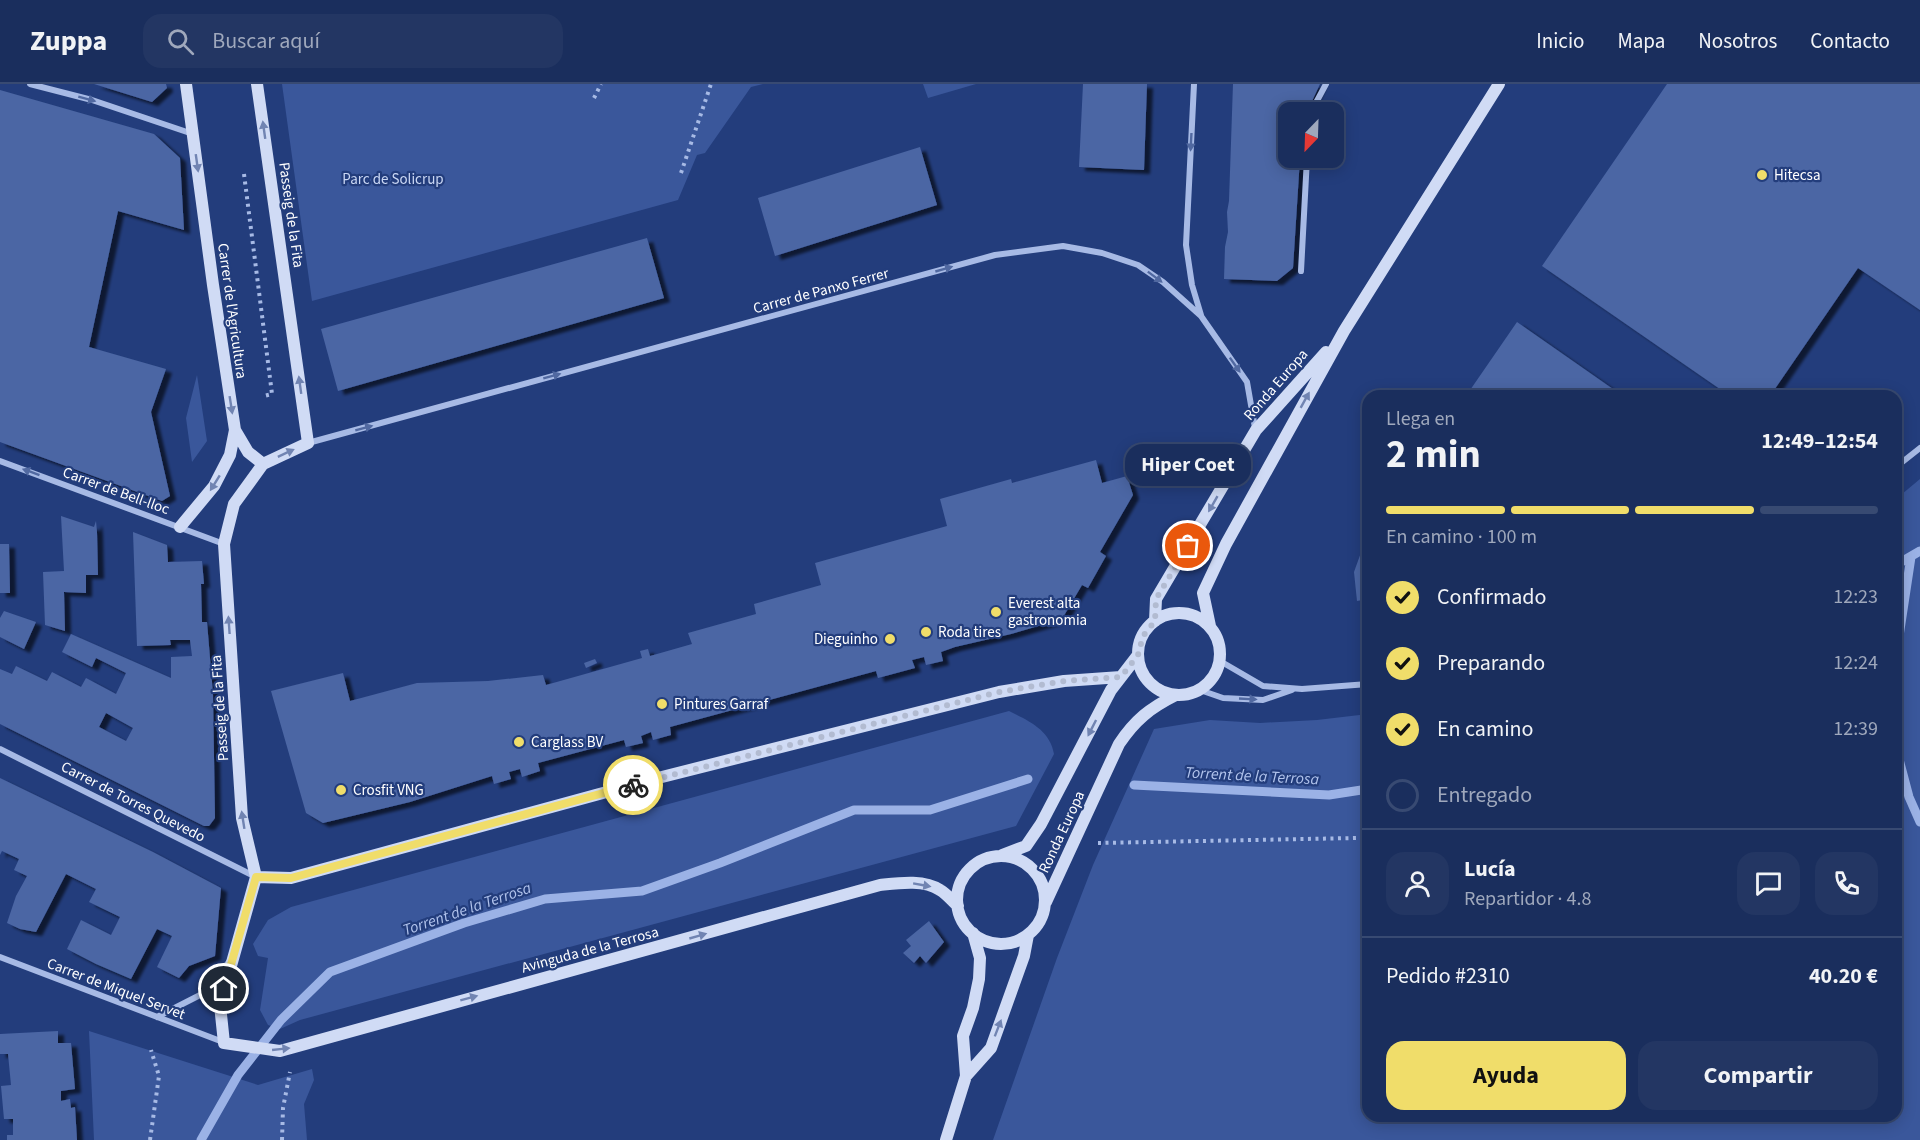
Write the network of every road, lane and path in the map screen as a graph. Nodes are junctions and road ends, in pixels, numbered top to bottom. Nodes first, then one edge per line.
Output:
1 (30, 84) edge
2 (186, 84) edge
3 (257, 84) edge
4 (601, 84) edge
5 (711, 84) edge
6 (1194, 84) edge
7 (1326, 84) edge
8 (1499, 84) edge
9 (594, 98) dead end
10 (1316, 102) edge
11 (193, 135) junction
12 (243, 166) dead end
13 (1306, 168) edge
14 (681, 173) dead end
15 (1301, 272) dead end
16 (1201, 316) junction
17 (1344, 331) junction
18 (264, 396) dead end
19 (235, 430) junction
20 (1256, 430) junction
21 (308, 443) junction
22 (1920, 448) edge
23 (0, 461) edge
24 (1902, 462) edge
25 (263, 464) junction
26 (180, 527) junction
27 (224, 544) junction
28 (1155, 621) junction
29 (1210, 627) junction
30 (1138, 655) junction
31 (1220, 661) junction
32 (1121, 677) junction
33 (1362, 684) edge
34 (1296, 689) junction
35 (1200, 690) junction
36 (1176, 695) junction
37 (0, 749) edge
38 (1362, 837) edge
39 (1097, 843) dead end
40 (1001, 856) junction
41 (256, 877) junction
42 (1045, 904) junction
43 (958, 906) junction
44 (973, 933) junction
45 (1028, 935) junction
46 (0, 957) edge
47 (233, 957) junction
48 (157, 1017) junction
49 (224, 1043) junction
50 (152, 1050) dead end
51 (291, 1066) dead end
52 (966, 1076) junction
53 (150, 1140) edge
54 (282, 1140) edge
55 (945, 1140) edge

1 -> 11 street
2 - 11 street, Carrer de l'Agricultura
21 -> 3 street, Passeig de la Fita
4 - 9 path
5 - 14 path
6 -> 16 street
7 - 10 street
8 - 17 street, Ronda Europa
11 -> 19 street, Carrer de l'Agricultura
12 - 18 path
13 - 15 street
16 -> 20 street, Carrer de Panxo Ferrer
21 -> 16 street, Carrer de Panxo Ferrer
17 - 20 street, Ronda Europa
29 -> 17 street, Ronda Europa
19 - 25 street
19 -> 26 street, Carrer de l'Agricultura
20 -> 28 street, Ronda Europa
25 -> 21 street, Passeig de la Fita
22 - 24 street
26 -> 23 street, Carrer de Bell-lloc
25 - 27 street, Passeig de la Fita
26 - 27 street, Carrer de Bell-lloc
41 -> 27 street, Passeig de la Fita
28 - 29 street
28 - 30 street, Ronda Europa
29 - 31 street, Ronda Europa
30 - 32 street, Ronda Europa
30 - 36 street
31 - 34 street
31 - 35 street
32 -> 40 street, Ronda Europa
32 - 41 street
33 - 34 street
35 -> 34 street
35 - 36 street, Ronda Europa
36 - 42 street, Ronda Europa
37 - 41 street, Carrer de Torres Quevedo
38 - 39 path
40 - 42 street, Ronda Europa
40 - 43 street, Ronda Europa
41 - 47 street, Passeig de la Fita
42 - 45 street, Ronda Europa
43 - 44 street, Ronda Europa
49 -> 43 street, Avinguda de la Terrosa
44 - 45 street
44 - 52 street, Ronda Europa
52 -> 45 street, Ronda Europa
46 - 48 street, Carrer de Miquel Servet
47 - 48 street, Passeig de la Fita
47 - 49 street, Passeig de la Fita
48 - 49 street, Carrer de Miquel Servet
50 - 53 path
51 - 54 path
52 - 55 street, Ronda Europa

